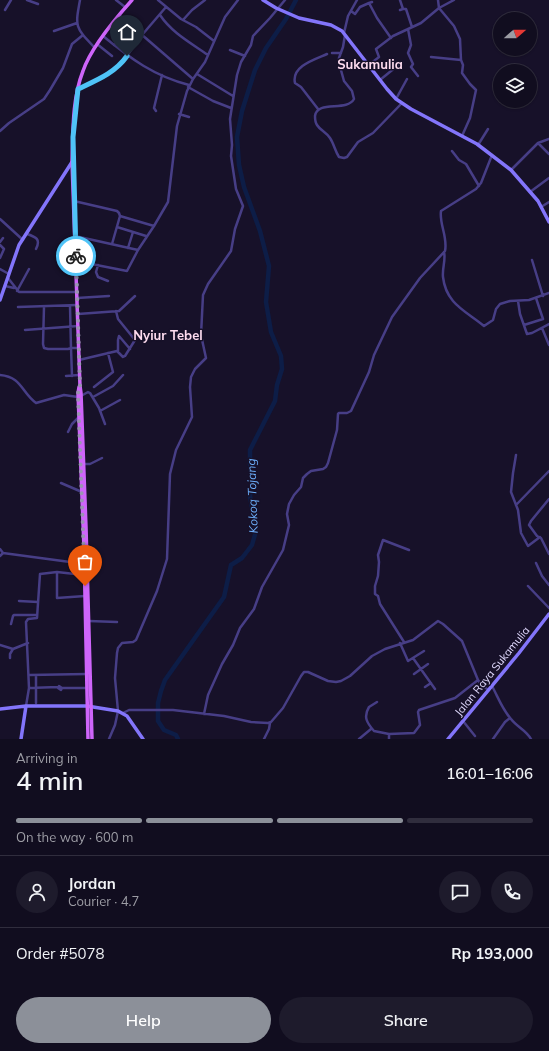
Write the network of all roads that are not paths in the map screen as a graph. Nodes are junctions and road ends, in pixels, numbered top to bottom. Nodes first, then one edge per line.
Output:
1 (11, 0) edge
2 (27, 0) edge
3 (80, 0) edge
4 (116, 0) edge
5 (132, 0) edge
6 (158, 0) edge
7 (205, 0) edge
8 (238, 0) edge
9 (263, 0) edge
10 (285, 0) edge
11 (357, 0) edge
12 (400, 0) edge
13 (438, 0) edge
14 (454, 0) edge
15 (38, 4) dead end
16 (125, 7) junction
17 (166, 7) junction
18 (439, 8) junction
19 (278, 9) junction
20 (5, 10) dead end
21 (351, 11) junction
22 (160, 14) junction
23 (119, 15) junction
24 (183, 20) junction
25 (77, 23) junction
26 (130, 25) junction
27 (412, 27) junction
28 (408, 29) junction
29 (54, 31) dead end
30 (345, 34) junction
31 (83, 35) junction
32 (142, 35) junction
33 (103, 36) junction
34 (391, 38) junction
35 (214, 41) junction
36 (96, 45) junction
37 (114, 45) junction
38 (230, 50) dead end
39 (332, 53) dead end
40 (340, 53) junction
41 (328, 54) dead end
42 (208, 55) junction
43 (244, 55) junction
44 (112, 56) dead end
45 (127, 56) junction
46 (431, 56) dead end
47 (461, 60) junction
48 (402, 62) dead end
49 (369, 65) junction
50 (197, 74) junction
51 (162, 75) junction
52 (418, 76) dead end
53 (193, 79) junction
54 (407, 79) dead end
55 (380, 80) junction
56 (189, 86) junction
57 (78, 89) junction
58 (233, 96) junction
59 (396, 99) junction
60 (402, 103) junction
61 (231, 108) junction
62 (318, 109) junction
63 (156, 111) dead end
64 (180, 114) junction
65 (189, 117) dead end
66 (488, 129) dead end
67 (0, 131) edge
68 (461, 136) junction
69 (549, 139) edge
70 (538, 143) junction
71 (478, 145) junction
72 (452, 151) dead end
73 (492, 154) junction
74 (549, 154) edge
75 (72, 162) junction
76 (511, 170) junction
77 (549, 178) edge
78 (480, 186) junction
79 (530, 192) junction
80 (74, 201) junction
81 (549, 202) edge
82 (541, 206) junction
83 (120, 216) junction
84 (0, 219) edge
85 (549, 222) edge
86 (154, 226) junction
87 (117, 227) junction
88 (133, 232) junction
89 (27, 234) junction
90 (75, 236) junction
91 (146, 236) junction
92 (3, 238) dead end
93 (23, 240) junction
94 (0, 244) edge
95 (112, 244) junction
96 (128, 248) junction
97 (36, 249) dead end
98 (138, 250) junction
99 (444, 252) junction
100 (0, 258) edge
101 (532, 260) dead end
102 (76, 261) junction
103 (98, 265) junction
104 (0, 269) edge
105 (29, 269) dead end
106 (64, 271) dead end
107 (76, 271) junction
108 (8, 275) junction
109 (108, 281) dead end
110 (5, 286) junction
111 (16, 289) junction
112 (77, 292) junction
113 (549, 293) edge
114 (108, 296) dead end
115 (135, 296) dead end
116 (543, 296) junction
117 (77, 298) junction
118 (536, 298) junction
119 (0, 300) edge
120 (518, 301) junction
121 (77, 305) junction
122 (70, 306) junction
123 (18, 307) dead end
124 (44, 307) junction
125 (116, 311) junction
126 (78, 314) junction
127 (543, 319) junction
128 (549, 324) edge
129 (524, 325) junction
130 (70, 326) junction
131 (78, 326) junction
132 (546, 326) junction
133 (43, 328) junction
134 (542, 328) junction
135 (25, 330) dead end
136 (549, 345) edge
137 (70, 348) junction
138 (79, 348) junction
139 (130, 349) junction
140 (118, 351) junction
141 (108, 353) junction
142 (79, 360) junction
143 (0, 375) edge
144 (79, 375) junction
145 (123, 375) dead end
146 (66, 376) dead end
147 (72, 376) junction
148 (94, 387) dead end
149 (80, 396) junction
150 (93, 397) junction
151 (120, 400) dead end
152 (100, 411) junction
153 (79, 417) junction
154 (106, 424) dead end
155 (68, 432) dead end
156 (516, 455) dead end
157 (102, 458) dead end
158 (82, 464) junction
159 (549, 471) edge
160 (61, 483) dead end
161 (82, 492) junction
162 (549, 499) edge
163 (516, 505) junction
164 (84, 508) junction
165 (540, 537) junction
166 (0, 549) edge
167 (409, 550) dead end
168 (3, 553) junction
169 (549, 554) edge
170 (0, 556) edge
171 (536, 563) dead end
172 (86, 564) junction
173 (57, 572) junction
174 (84, 575) junction
175 (549, 585) edge
176 (528, 586) dead end
177 (85, 596) junction
178 (18, 601) dead end
179 (38, 602) junction
180 (549, 608) edge
181 (549, 614) edge
182 (37, 615) junction
183 (547, 620) edge
184 (89, 621) junction
185 (117, 622) dead end
186 (11, 624) dead end
187 (404, 642) junction
188 (400, 643) junction
189 (28, 644) junction
190 (0, 645) edge
191 (13, 649) junction
192 (424, 651) dead end
193 (10, 658) dead end
194 (413, 658) junction
195 (428, 664) dead end
196 (421, 669) junction
197 (87, 674) junction
198 (414, 674) dead end
199 (28, 675) junction
200 (36, 675) junction
201 (478, 680) junction
202 (431, 683) junction
203 (425, 687) dead end
204 (29, 688) junction
205 (36, 688) junction
206 (87, 688) junction
207 (490, 688) junction
208 (435, 689) dead end
209 (377, 702) dead end
210 (36, 703) dead end
211 (26, 706) junction
212 (89, 706) junction
213 (0, 709) edge
214 (121, 712) junction
215 (204, 714) junction
216 (510, 718) junction
217 (463, 721) junction
218 (270, 723) junction
219 (371, 729) junction
220 (389, 734) junction
221 (475, 736) dead end
222 (21, 739) edge
223 (88, 739) edge
224 (92, 739) edge
225 (109, 739) edge
226 (143, 739) edge
227 (264, 739) edge
228 (359, 739) edge
229 (389, 739) edge
230 (448, 739) edge
231 (492, 739) edge
232 (531, 739) edge

1 - 20 street
2 - 15 street
3 - 25 street
4 - 16 street
5 - 16 main road
6 - 17 street
7 - 24 street
8 - 35 street
9 - 19 street
10 - 19 street
11 - 21 street
12 - 27 street
13 - 18 street
14 - 18 street
16 - 23 main road
17 - 22 street
17 - 24 street
18 - 27 street
18 - 47 street
19 - 30 street
19 - 43 street
21 - 30 street
21 - 34 street
22 - 32 street
22 - 42 street
23 - 26 street
23 - 33 main road
24 - 35 street
25 - 29 street
25 - 31 street
26 - 32 street
26 - 37 street
27 - 28 street
28 - 34 street
28 - 52 street
30 - 40 street
30 - 49 street
31 - 36 street
31 - 67 street
32 - 45 street
32 - 53 street
33 - 36 main road
33 - 37 street
34 - 49 street
35 - 42 street
36 - 44 street
36 - 57 main road
37 - 45 street
38 - 43 street
39 - 40 street
40 - 62 street
41 - 62 street
42 - 50 street
43 - 58 street
45 - 51 street
45 - 57 street
46 - 47 street
47 - 68 street
48 - 55 street
49 - 55 street
50 - 53 street
50 - 58 street
51 - 56 street
51 - 63 street
53 - 56 street
54 - 59 street
55 - 59 street
56 - 61 street
56 - 64 street
57 - 75 main road
58 - 61 street
59 - 60 street
60 - 62 street
60 - 68 street
61 - 214 street
64 - 65 street
64 - 86 street
66 - 71 street
68 - 71 street
69 - 70 street
70 - 74 street
70 - 76 street
71 - 73 street
72 - 78 street
73 - 76 street
73 - 78 street
75 - 80 main road
75 - 89 street
76 - 79 street
77 - 79 street
78 - 99 street
79 - 82 street
80 - 83 street
80 - 90 main road
81 - 82 street
82 - 85 street
83 - 86 street
83 - 87 street
84 - 93 street
86 - 91 street
87 - 88 street
87 - 95 street
88 - 91 street
88 - 96 street
89 - 93 street
89 - 97 street
90 - 95 street
90 - 102 main road
91 - 98 street
92 - 94 street
93 - 108 street
94 - 100 street
95 - 96 street
96 - 98 street
98 - 103 street
99 - 120 street
99 - 215 street
101 - 116 street
102 - 103 street
102 - 107 main road
103 - 109 street
104 - 108 street
105 - 111 street
106 - 107 street
107 - 112 main road
108 - 110 street
108 - 111 street
110 - 111 street
110 - 119 street
111 - 112 street
112 - 117 main road
113 - 116 street
114 - 117 street
115 - 125 street
116 - 118 street
117 - 121 main road
118 - 120 street
118 - 127 street
120 - 129 street
121 - 122 street
121 - 126 main road
122 - 124 street
122 - 130 street
123 - 124 street
124 - 133 street
125 - 126 street
125 - 139 street
126 - 131 main road
127 - 129 street
127 - 132 street
128 - 132 street
129 - 134 street
130 - 131 street
130 - 133 street
130 - 137 street
131 - 138 main road
132 - 134 street
133 - 135 street
133 - 137 street
134 - 136 street
137 - 138 street
137 - 147 street
138 - 142 main road
139 - 140 street
139 - 140 street
140 - 141 street
141 - 142 street
141 - 148 street
142 - 144 main road
143 - 149 street
144 - 147 street
144 - 149 main road
145 - 150 street
146 - 147 street
149 - 150 street
149 - 153 main road
149 - 158 main road
150 - 152 street
151 - 152 street
152 - 154 street
153 - 155 street
153 - 158 main road
156 - 163 street
157 - 158 street
158 - 161 main road
158 - 164 main road
159 - 163 street
160 - 161 street
161 - 164 main road
162 - 165 street
163 - 165 street
164 - 172 main road
165 - 169 street
166 - 168 street
167 - 187 street
168 - 170 street
168 - 172 street
171 - 175 street
172 - 174 main road
172 - 184 main road
173 - 174 street
173 - 177 street
173 - 179 street
174 - 177 main road
176 - 180 street
177 - 197 main road
178 - 179 street
179 - 182 street
181 - 183 street, Jalan Raya Sukamulia
182 - 186 street
182 - 189 street
183 - 207 street, Jalan Raya Sukamulia
184 - 185 street
184 - 212 main road
187 - 188 street
187 - 201 street
188 - 194 street
188 - 218 street
189 - 191 street
189 - 199 street
190 - 191 street
191 - 193 street
192 - 194 street
194 - 196 street
195 - 196 street
196 - 198 street
196 - 202 street
197 - 200 street
197 - 206 main road
199 - 200 street
199 - 204 street
200 - 205 street
201 - 207 street
201 - 220 street
202 - 203 street
202 - 208 street
204 - 205 street
204 - 211 street
205 - 206 street
205 - 210 street
206 - 212 main road
207 - 216 street
207 - 217 street, Jalan Raya Sukamulia
209 - 219 street
211 - 212 street
211 - 213 street
211 - 222 street
212 - 214 street
212 - 223 main road
212 - 224 main road
214 - 215 street
214 - 225 street
214 - 226 street
215 - 218 street
216 - 231 street
216 - 232 street
217 - 221 street
217 - 230 street, Jalan Raya Sukamulia
218 - 227 street
219 - 220 street
219 - 228 street
220 - 229 street

